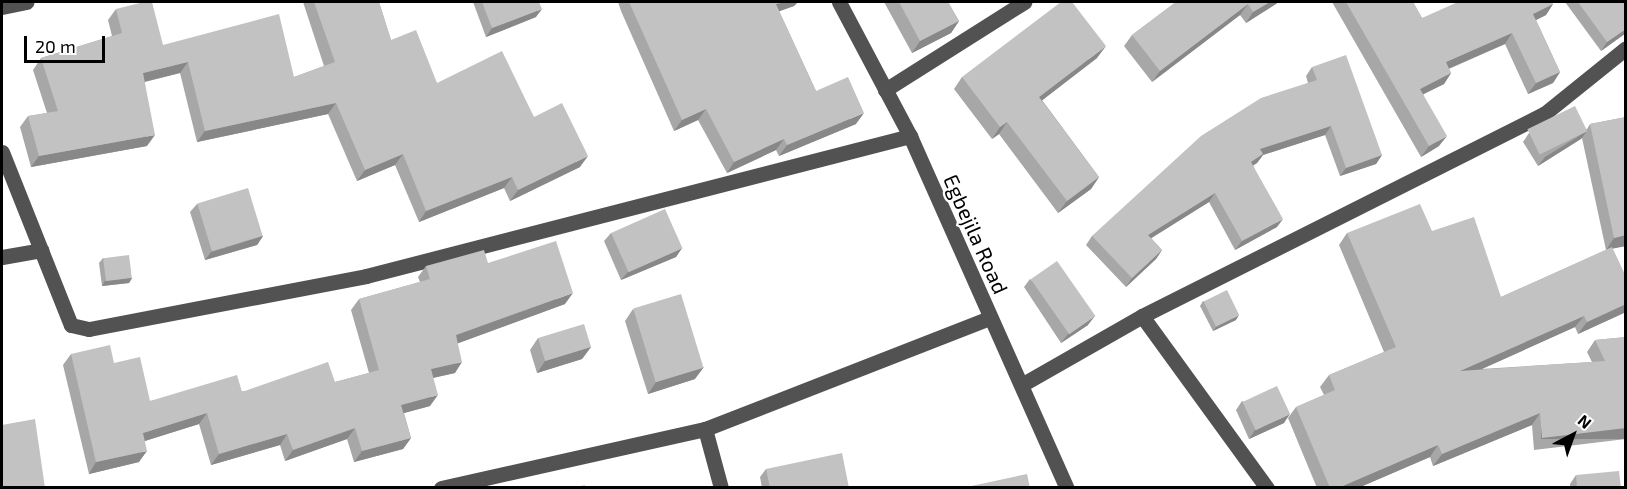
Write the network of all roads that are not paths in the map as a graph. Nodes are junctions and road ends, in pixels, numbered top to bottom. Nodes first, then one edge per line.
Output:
1 (26, 2) edge
2 (839, 2) edge
3 (1024, 2) edge
4 (2, 7) edge
5 (1626, 48) edge
6 (885, 90) junction
7 (910, 136) junction
8 (2, 152) edge
9 (41, 250) junction
10 (2, 257) edge
11 (1142, 316) junction
12 (990, 318) junction
13 (1023, 384) junction
14 (705, 429) junction
15 (441, 488) edge
16 (721, 488) edge
17 (1067, 488) edge
18 (1267, 488) edge

1 - 4 street
2 - 6 street, Egbejila Road
3 - 6 street
5 - 11 street
6 - 7 street, Egbejila Road
7 - 9 street
7 - 12 street, Egbejila Road
8 - 9 street
9 - 10 street
11 - 13 street
11 - 18 street
12 - 13 street, Egbejila Road
12 - 14 street
13 - 17 street, Egbejila Road
14 - 15 street
14 - 16 street

